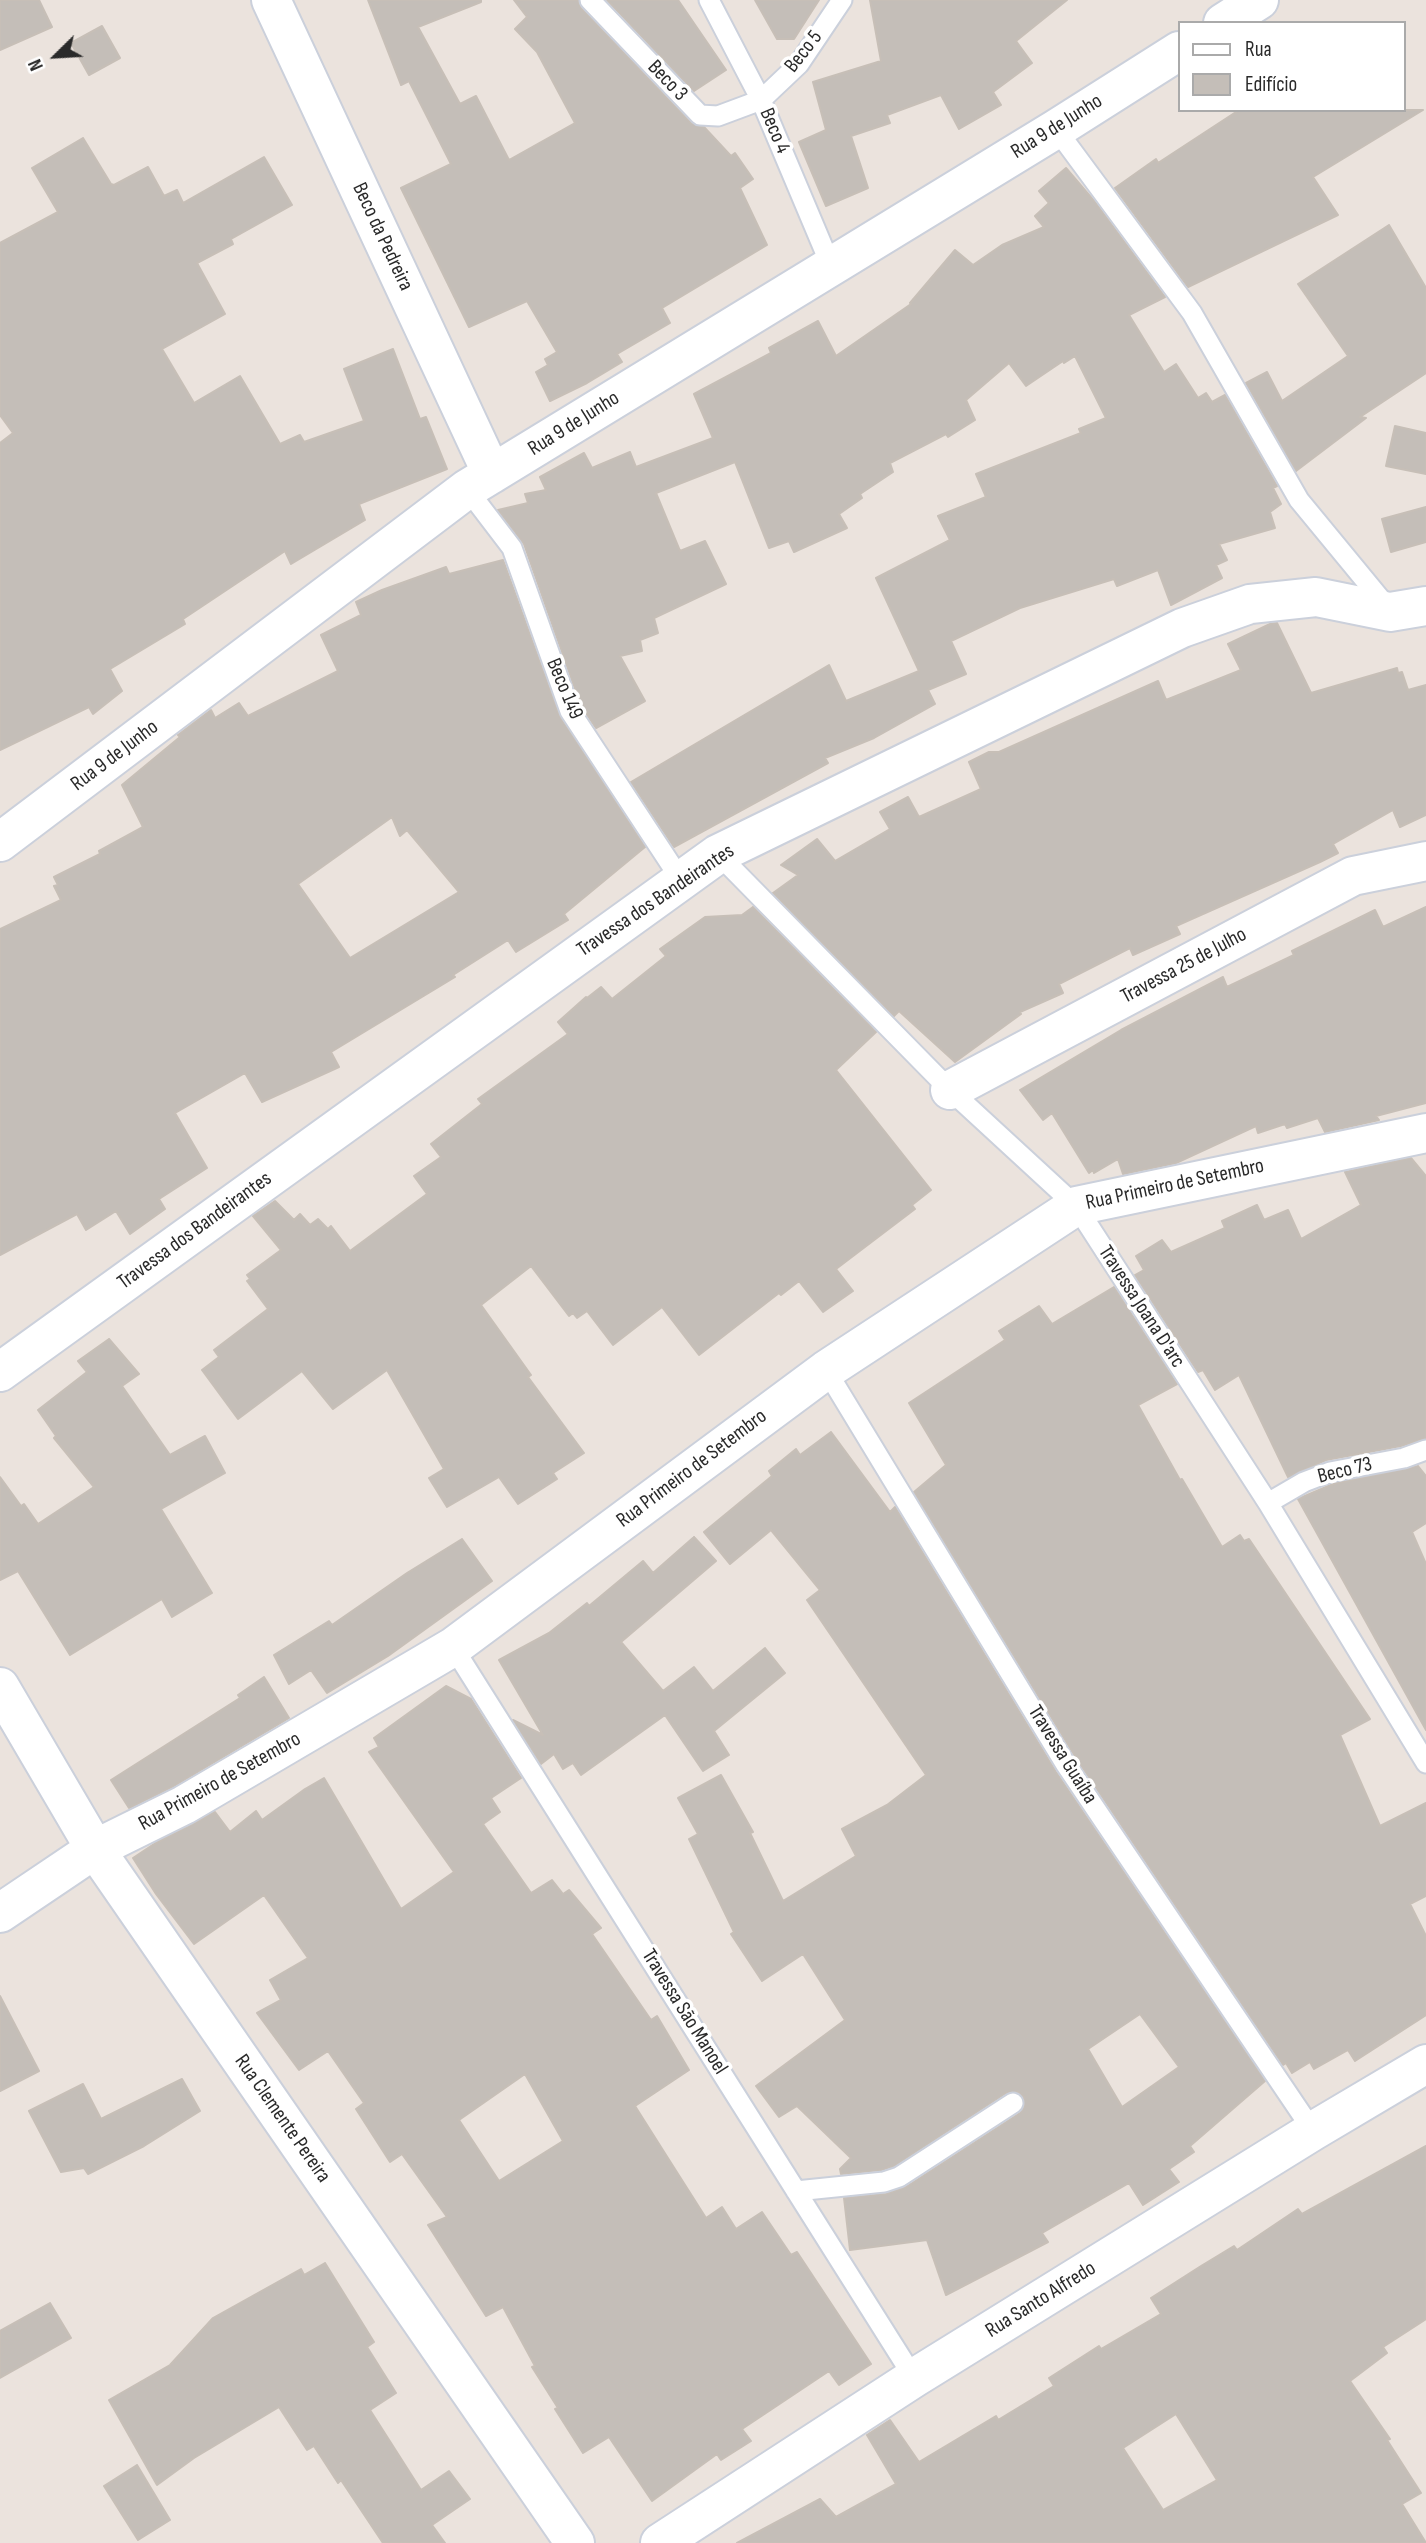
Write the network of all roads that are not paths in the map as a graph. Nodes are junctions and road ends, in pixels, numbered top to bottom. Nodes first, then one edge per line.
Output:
1 (271, 0) edge
2 (590, 0) edge
3 (709, 0) edge
4 (842, 0) edge
5 (1259, 0) edge
6 (1226, 21) edge
7 (1178, 52) edge
8 (761, 100) junction
9 (1056, 129) junction
10 (831, 266) junction
11 (480, 482) junction
12 (1408, 609) edge
13 (0, 842) edge
14 (718, 854) junction
15 (1426, 861) edge
16 (681, 880) junction
17 (950, 1090) junction
18 (1426, 1133) edge
19 (1076, 1206) junction
20 (825, 1370) junction
21 (0, 1372) edge
22 (1426, 1450) edge
23 (1268, 1503) junction
24 (453, 1647) junction
25 (0, 1687) edge
26 (1426, 1763) edge
27 (96, 1849) junction
28 (0, 1913) edge
29 (1426, 2064) edge
30 (1013, 2102) dead end
31 (1313, 2131) junction
32 (796, 2191) junction
33 (914, 2378) junction
34 (575, 2543) edge
35 (660, 2543) edge

1 - 11 street, Beco da Pedreira
2 - 8 lane, Beco 3
3 - 8 lane, Beco 4
4 - 8 lane, Beco 5
5 - 6 street
7 - 9 street, Rua 9 de Junho
8 - 10 lane, Beco 4
9 - 10 street, Rua 9 de Junho
9 - 12 lane
10 - 11 street, Rua 9 de Junho
11 - 13 street, Rua 9 de Junho
11 - 16 lane, Beco 149
12 - 14 street, Travessa dos Bandeirantes
14 - 16 street, Travessa dos Bandeirantes
14 - 17 lane, Travessa Joana D'arc
15 - 17 street, Travessa 25 de Julho
16 - 21 street, Travessa dos Bandeirantes
17 - 19 lane, Travessa Joana D'arc
18 - 19 street, Rua Primeiro de Setembro
19 - 20 street, Rua Primeiro de Setembro
19 - 23 lane, Travessa Joana D'arc
20 - 24 street, Rua Primeiro de Setembro
20 - 31 lane, Travessa Guaíba
22 - 23 lane, Beco 73
23 - 26 lane, Travessa Joana D'arc
24 - 27 street, Rua Primeiro de Setembro
24 - 32 lane, Travessa São Manoel
25 - 27 street, Rua Clemente Pereira
27 - 28 street, Rua Primeiro de Setembro
27 - 34 street, Rua Clemente Pereira
29 - 31 street, Rua Santo Alfredo
30 - 32 lane
31 - 33 street, Rua Santo Alfredo
32 - 33 lane, Travessa São Manoel
33 - 35 street, Rua Santo Alfredo

